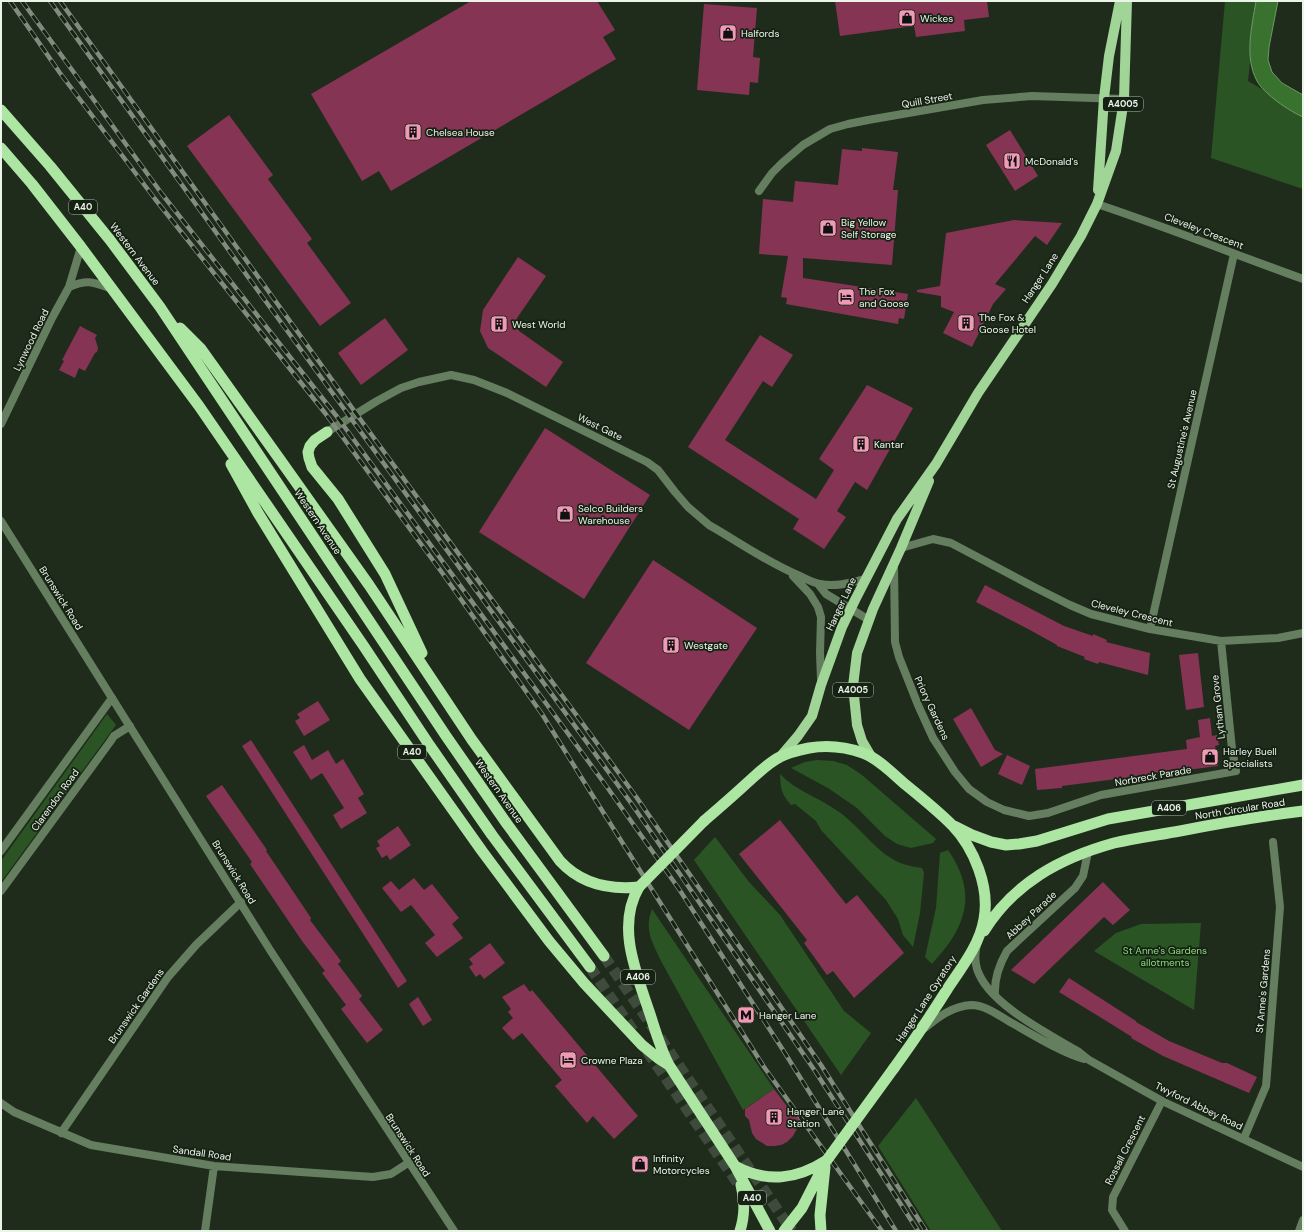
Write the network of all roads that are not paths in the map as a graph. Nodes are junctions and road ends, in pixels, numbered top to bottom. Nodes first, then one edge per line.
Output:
1 (1120, 1) edge
2 (1127, 1) edge
3 (1104, 98) junction
4 (1124, 99) junction
5 (1, 110) edge
6 (1, 148) edge
7 (759, 191) dead end
8 (1097, 204) junction
9 (81, 248) junction
10 (1234, 254) junction
11 (1303, 279) edge
12 (69, 287) junction
13 (112, 289) junction
14 (160, 307) junction
15 (198, 406) junction
16 (1, 424) edge
17 (327, 432) joint
18 (936, 464) junction
19 (1, 521) edge
20 (901, 548) junction
21 (894, 561) junction
22 (787, 571) junction
23 (865, 579) junction
24 (818, 584) junction
25 (850, 609) junction
26 (869, 620) junction
27 (1150, 630) junction
28 (1303, 633) edge
29 (1221, 641) junction
30 (821, 685) junction
31 (438, 687) junction
32 (112, 698) junction
33 (130, 726) junction
34 (779, 757) junction
35 (872, 758) junction
36 (1236, 771) joint
37 (1303, 785) edge
38 (1074, 804) joint
39 (1303, 811) edge
40 (952, 825) junction
41 (1273, 842) dead end
42 (1, 851) edge
43 (1088, 852) junction
44 (639, 886) junction
45 (1, 891) edge
46 (240, 902) junction
47 (978, 940) junction
48 (604, 956) tunnel mouth
49 (590, 967) tunnel mouth
50 (995, 995) junction
51 (919, 1033) junction
52 (1089, 1060) junction
53 (669, 1065) junction
54 (1162, 1100) junction
55 (1, 1103) edge
56 (61, 1133) junction
57 (1244, 1138) junction
58 (827, 1160) junction
59 (408, 1163) junction
60 (214, 1166) junction
61 (735, 1166) junction
62 (1303, 1167) edge
63 (1303, 1220) edge
64 (205, 1231) edge
65 (454, 1231) edge
66 (740, 1231) edge
67 (770, 1231) edge
68 (784, 1231) edge
69 (821, 1231) edge
70 (1125, 1231) edge
71 (1299, 1231) edge

1 - 3 main road, Hanger Lane / A4005
2 - 4 main road, Hanger Lane / A4005
3 - 4 street, Quill Street
3 - 7 street, Quill Street
3 - 8 main road, Hanger Lane / A4005
4 - 8 main road, Hanger Lane / A4005
5 - 14 highway, Western Avenue / A40
6 - 9 highway, A40
8 - 10 street, Cleveley Crescent
8 - 18 main road, Hanger Lane / A4005
9 - 12 street, Lynwood Road
9 - 13 highway, A40
10 - 11 street, Cleveley Crescent
10 - 27 street, St Augustine's Avenue
12 - 13 street
12 - 16 street, Lynwood Road
13 - 15 highway, A40
14 - 31 highway, A40
14 - 48 highway, Western Avenue / A40
15 - 49 highway, A40
15 - 53 highway, A40
17 - 22 street, West Gate
17 - 31 highway
18 - 20 main road, Hanger Lane / A4005
18 - 23 main road, Hanger Lane / A4005
19 - 32 street, Brunswick Road
20 - 21 main road, Hanger Lane / A4005
20 - 27 street, Cleveley Crescent
21 - 26 main road, Hanger Lane / A4005
21 - 38 street, Priory Gardens
22 - 24 street, West Gate
22 - 30 street, West Gate
23 - 24 street, West Gate
23 - 25 main road, Hanger Lane / A4005
24 - 25 street, West Gate
25 - 26 street, West Gate
25 - 30 main road, Hanger Lane / A4005
26 - 35 main road, Hanger Lane / A4005
27 - 29 street, Cleveley Crescent
28 - 29 street, Cleveley Crescent
29 - 36 street, Lytham Grove
30 - 34 main road, Hanger Lane / A4005
31 - 44 highway, A40
32 - 33 street, Brunswick Road
32 - 42 street, Clarendon Road
33 - 45 street, Clarendon Road
33 - 46 street, Brunswick Road
34 - 35 highway, Hanger Lane Gyratory / A406
34 - 44 highway, Hanger Lane Gyratory / A406, bridge
35 - 40 highway, Hanger Lane Gyratory / A406
36 - 38 street, Norbreck Parade
37 - 40 highway, North Circular Road / A406
39 - 43 highway, North Circular Road / A406
40 - 47 highway, Hanger Lane Gyratory / A406
41 - 57 street, St Anne's Gardens
43 - 47 highway, North Circular Road / A406
43 - 50 street, Abbey Parade
44 - 53 highway, Hanger Lane Gyratory / A406
46 - 56 street, Brunswick Gardens
46 - 59 street, Brunswick Road
47 - 50 street, Twyford Abbey Road
47 - 51 highway, Hanger Lane Gyratory / A406
50 - 52 street, Twyford Abbey Road
51 - 52 street, Twyford Abbey Road
51 - 58 highway, Hanger Lane Gyratory / A406, bridge
52 - 54 street, Twyford Abbey Road
53 - 61 highway, Hanger Lane Gyratory / A406
54 - 57 street, Twyford Abbey Road
54 - 70 street, Rossall Crescent
55 - 56 street, Sandall Road
56 - 60 street, Sandall Road
57 - 62 street, Twyford Abbey Road
58 - 61 highway, Hanger Lane Gyratory / A406
58 - 68 highway, A406
58 - 69 highway
59 - 60 street, Sandall Road
59 - 65 street, Brunswick Road
60 - 64 street
61 - 66 highway, A406
61 - 67 highway, A40
63 - 71 street

